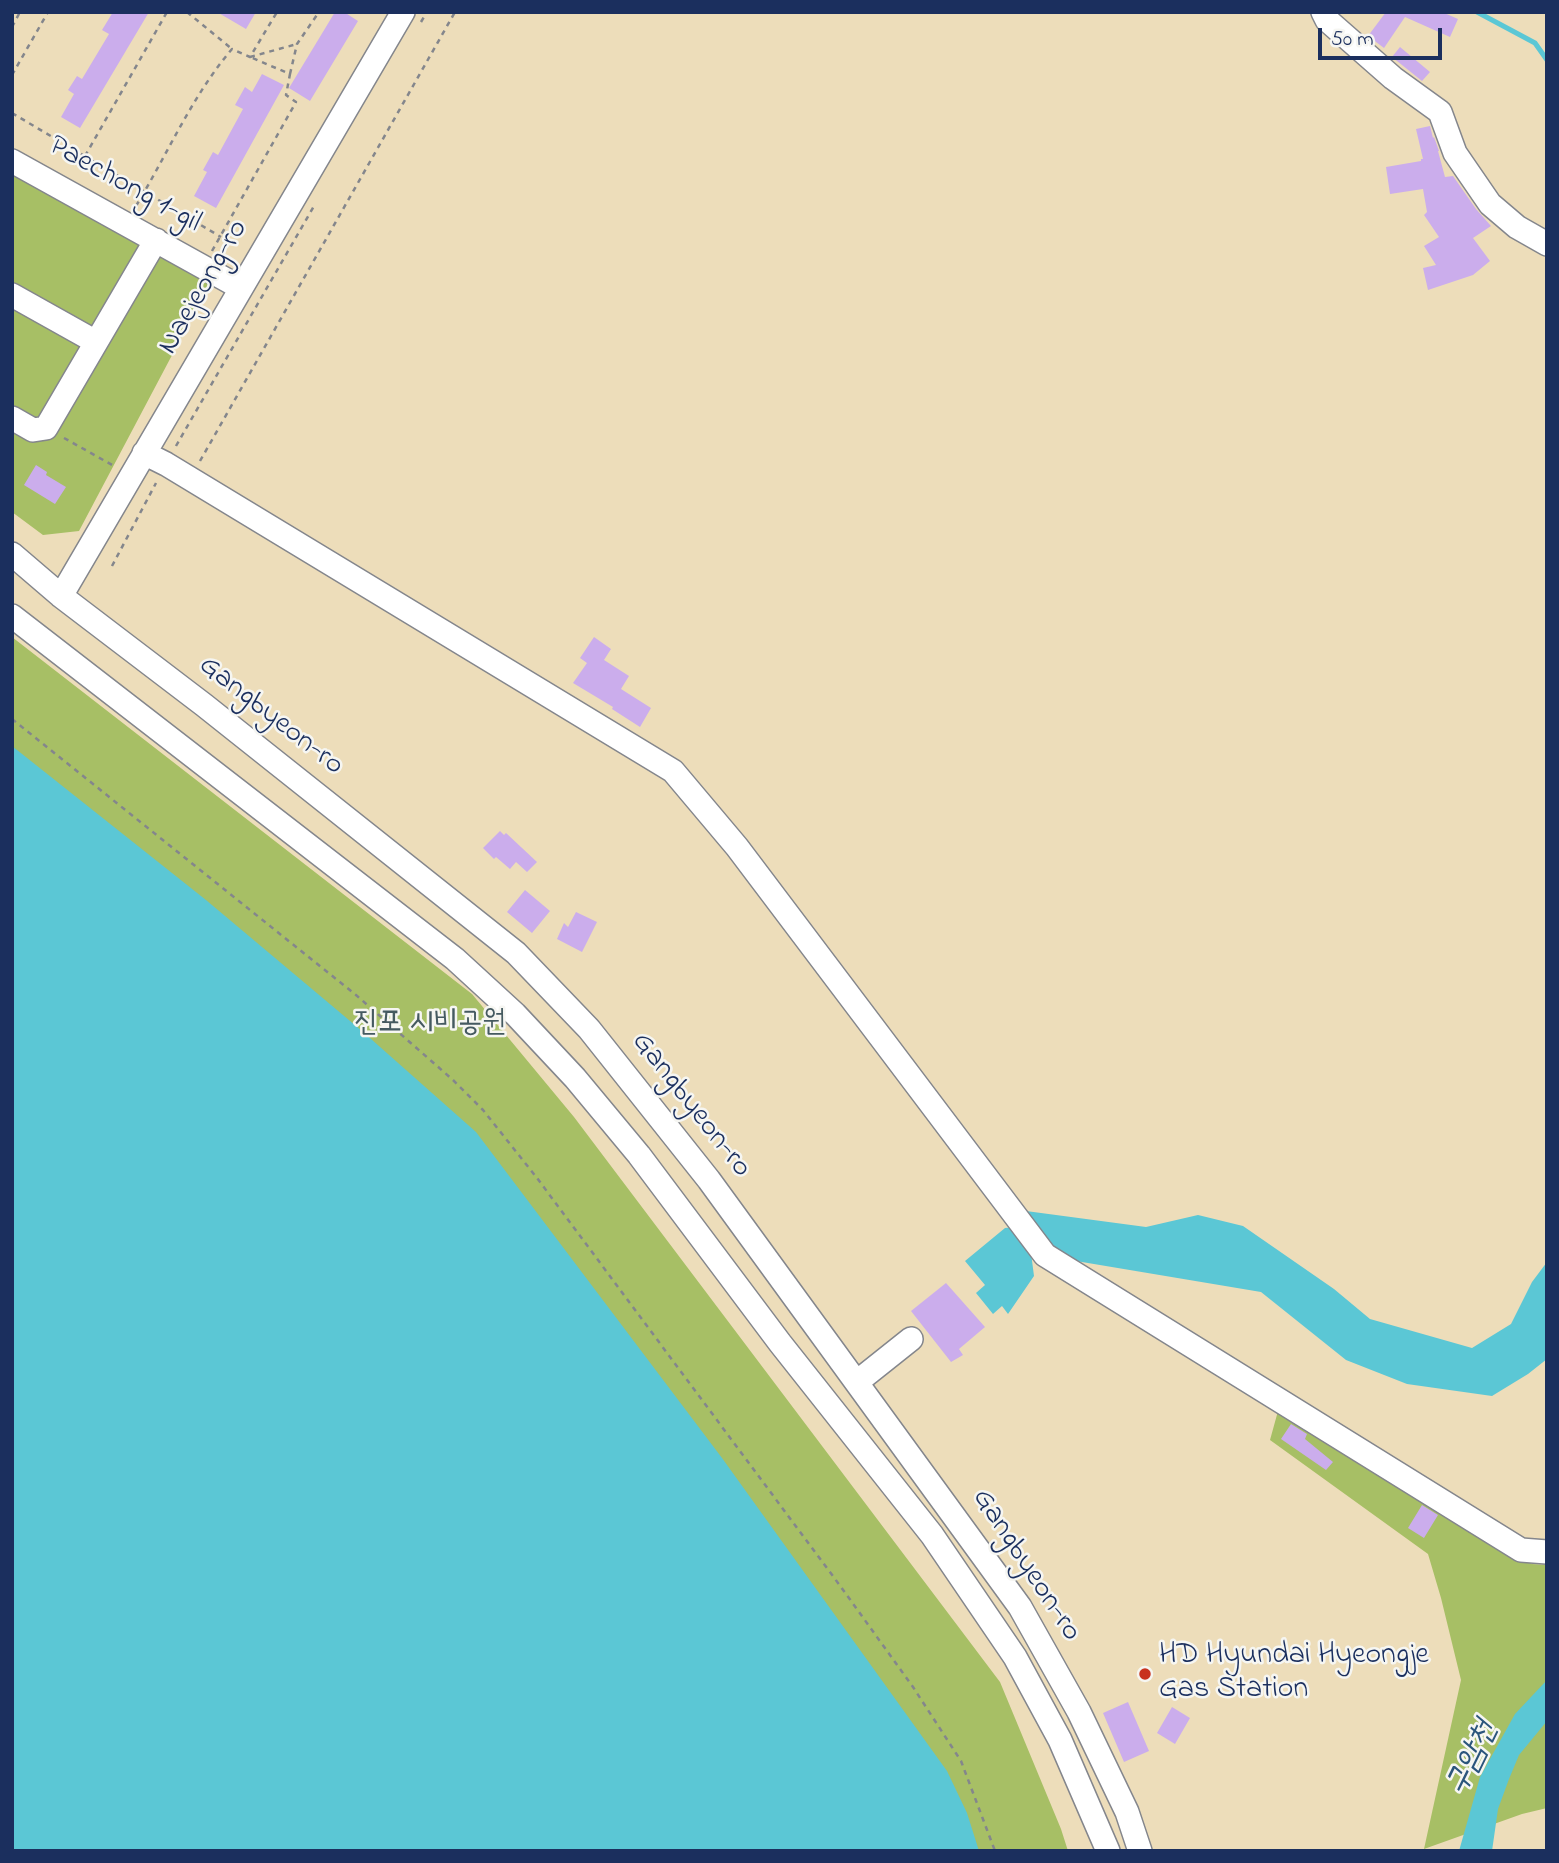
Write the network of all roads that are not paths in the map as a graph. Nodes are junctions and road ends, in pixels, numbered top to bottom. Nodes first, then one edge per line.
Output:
1 (1323, 12) edge
2 (411, 20) edge
3 (12, 161) edge
4 (156, 240) junction
5 (1547, 244) edge
6 (242, 288) junction
7 (12, 295) edge
8 (96, 342) junction
9 (12, 418) edge
10 (144, 453) junction
11 (12, 554) edge
12 (61, 596) junction
13 (12, 616) edge
14 (912, 1339) dead end
15 (857, 1382) junction
16 (1547, 1552) edge
17 (1108, 1851) edge
18 (1140, 1851) edge

1 - 5 street
2 - 6 street, Naejeong-ro
3 - 4 street, Paechong 1-gil
4 - 6 street, Paechong 1-gil
4 - 8 street
6 - 10 street, Naejeong-ro
7 - 8 street
8 - 9 street
10 - 12 street, Naejeong-ro
10 - 16 street
11 - 12 street, Gangbyeon-ro
12 - 15 street, Gangbyeon-ro
13 - 17 street, Gangbyeon-ro
14 - 15 street
15 - 18 street, Gangbyeon-ro

